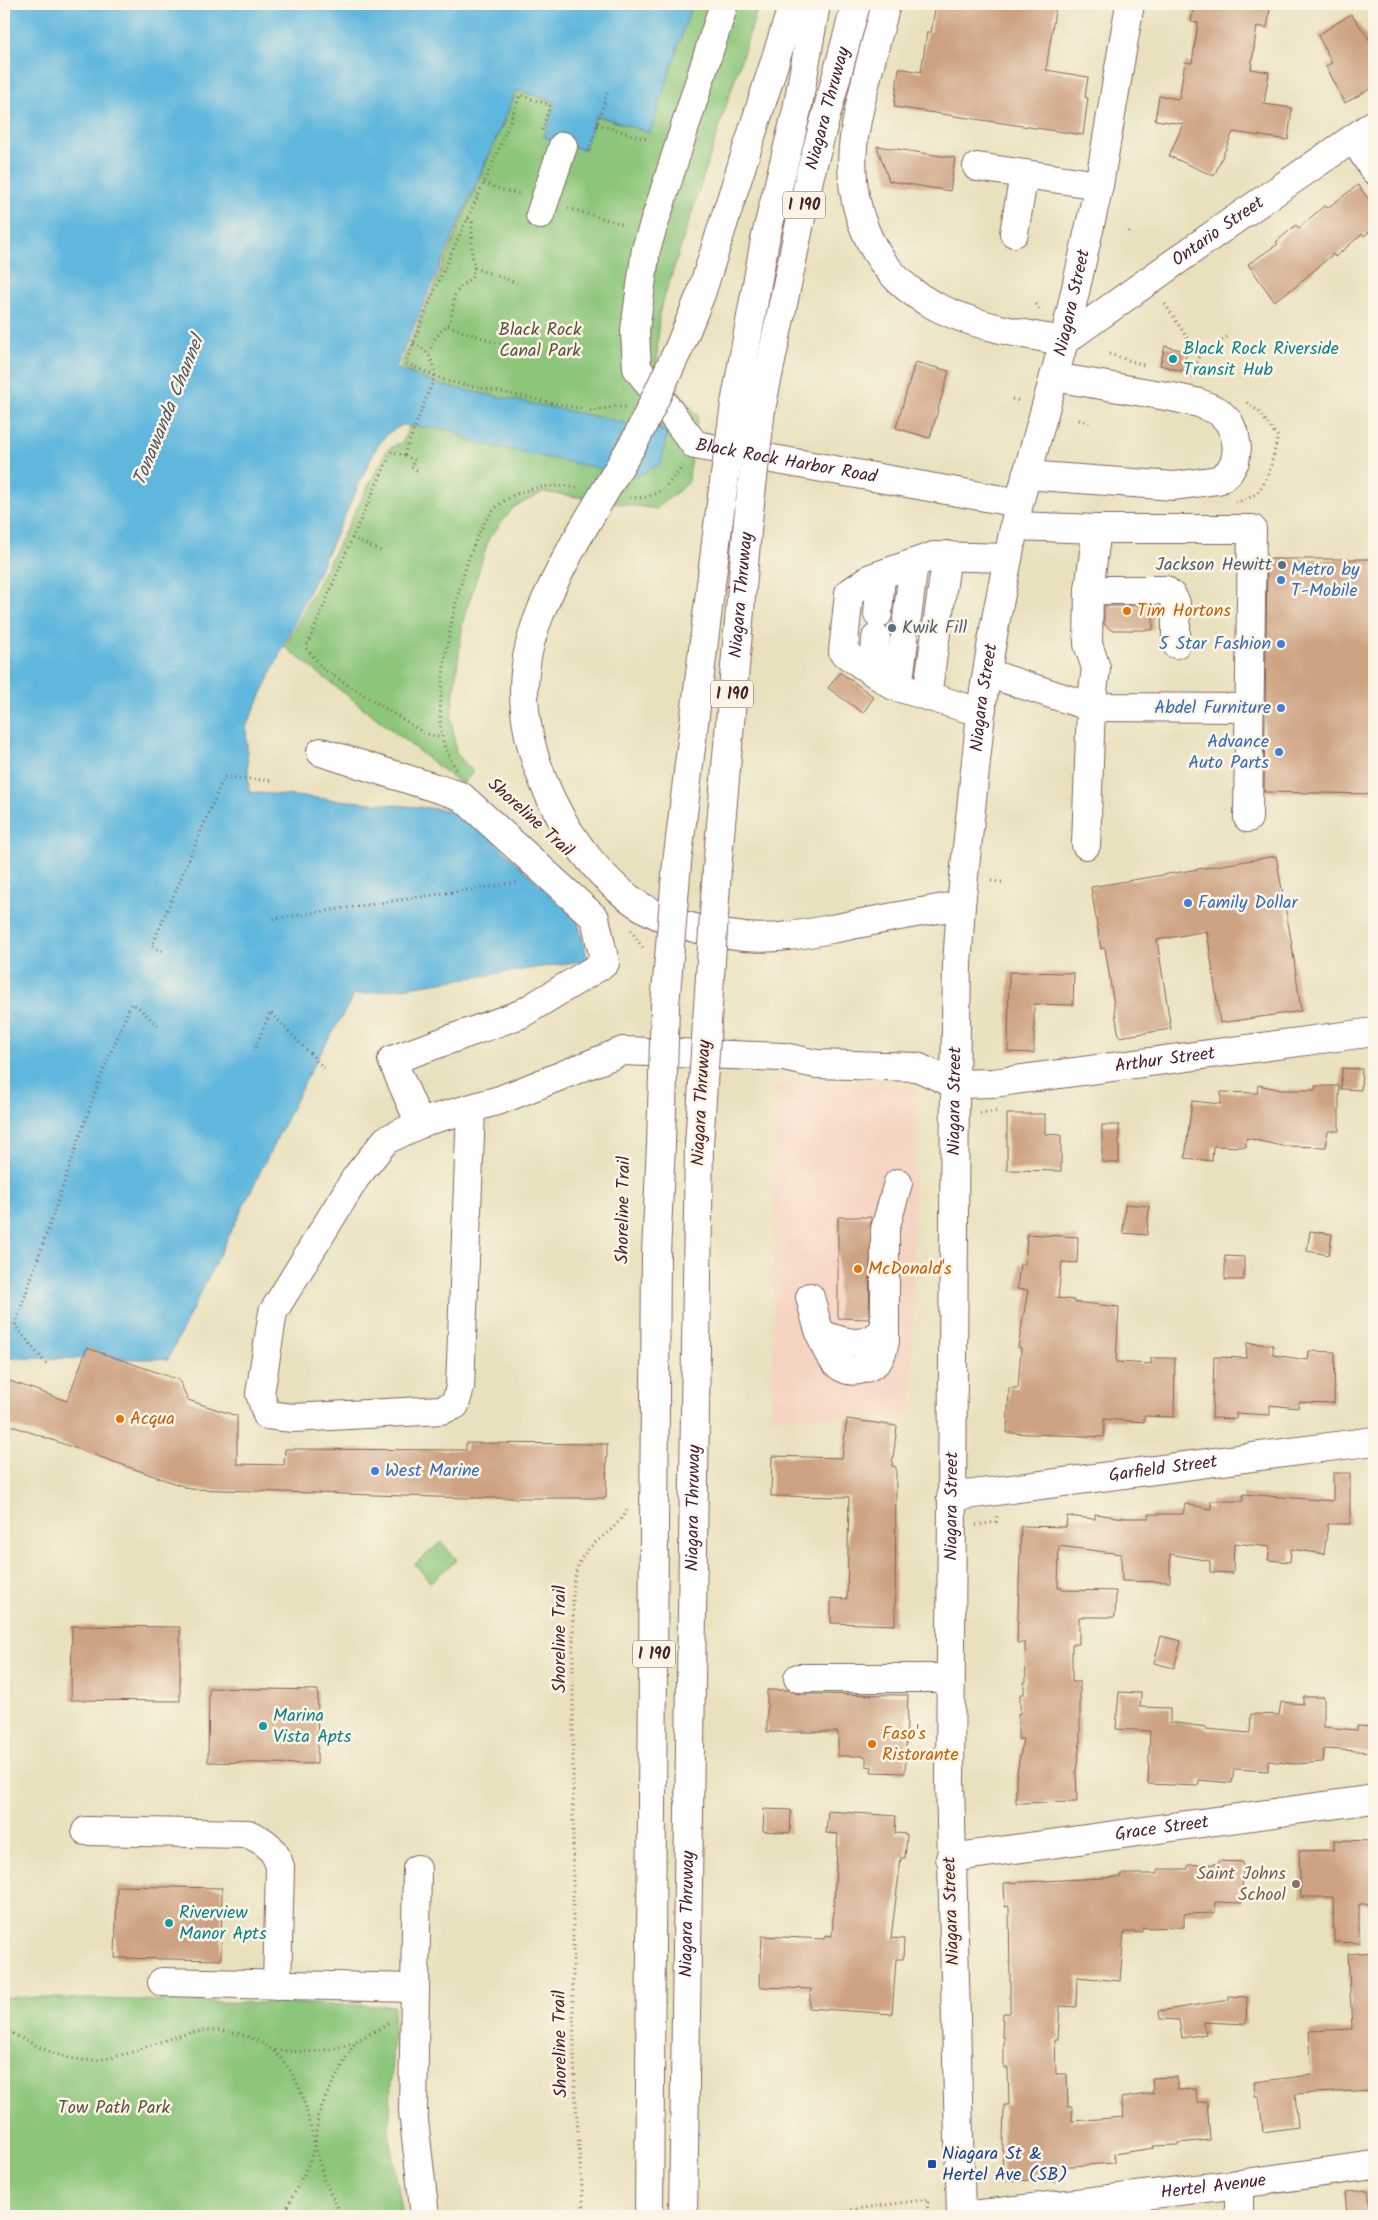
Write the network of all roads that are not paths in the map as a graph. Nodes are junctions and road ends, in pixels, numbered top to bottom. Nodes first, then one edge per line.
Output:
1 (724, 4) edge
2 (793, 4) edge
3 (816, 4) edge
4 (856, 4) edge
5 (886, 4) edge
6 (1130, 4) edge
7 (1364, 132) edge
8 (563, 146) dead end
9 (977, 167) dead end
10 (1374, 170) edge
11 (1024, 174) junction
12 (1099, 185) junction
13 (540, 215) dead end
14 (1014, 233) dead end
15 (1064, 341) junction
16 (1054, 377) junction
17 (748, 406) junction
18 (1026, 475) junction
19 (1017, 515) junction
20 (1097, 530) junction
21 (932, 558) junction
22 (1008, 558) junction
23 (873, 578) junction
24 (1089, 590) junction
25 (866, 638) junction
26 (1176, 644) dead end
27 (987, 673) junction
28 (914, 692) junction
29 (1091, 707) junction
30 (1249, 708) junction
31 (982, 709) junction
32 (321, 752) dead end
33 (1248, 818) dead end
34 (1086, 845) dead end
35 (961, 905) junction
36 (1374, 1032) edge
37 (955, 1084) junction
38 (471, 1109) junction
39 (420, 1124) junction
40 (898, 1183) dead end
41 (810, 1297) dead end
42 (1374, 1441) edge
43 (951, 1497) junction
44 (798, 1678) dead end
45 (950, 1678) junction
46 (1374, 1798) edge
47 (86, 1831) dead end
48 (950, 1858) junction
49 (417, 1869) dead end
50 (162, 1982) dead end
51 (277, 1985) junction
52 (415, 1988) junction
53 (1374, 2165) edge
54 (1239, 2184) junction
55 (425, 2216) edge
56 (649, 2216) edge
57 (683, 2216) edge
58 (962, 2216) edge
59 (1239, 2216) edge

1 - 19 main road, Black Rock Harbor Road
2 - 35 main road, bridge
3 - 17 main road, Niagara Thruway / I 190
4 - 17 main road, Niagara Thruway / I 190
5 - 15 main road
6 - 12 main road, Niagara Street
7 - 10 main road
7 - 15 main road, Ontario Street
8 - 13 main road
9 - 11 main road
11 - 12 main road
11 - 14 main road
12 - 15 main road, Niagara Street
15 - 16 main road, Niagara Street
16 - 18 main road, Niagara Street
16 - 18 main road
17 - 56 main road, Niagara Thruway / I 190, bridge
17 - 57 main road, Niagara Thruway / I 190, bridge
18 - 19 main road, Niagara Street
19 - 20 main road, Black Rock Harbor Road
19 - 22 main road, Niagara Street
20 - 24 main road
20 - 30 main road, Black Rock Harbor Road
21 - 22 main road
21 - 23 main road
21 - 28 main road
21 - 28 main road
22 - 27 main road, Niagara Street
23 - 25 main road
23 - 25 main road
24 - 26 main road
24 - 29 main road
25 - 28 main road
27 - 29 main road
27 - 31 main road, Niagara Street
28 - 31 main road
29 - 30 main road
29 - 34 main road
30 - 33 main road
31 - 35 main road, Niagara Street
32 - 39 main road
35 - 37 main road, Niagara Street
36 - 37 main road, Arthur Street
37 - 38 main road
37 - 43 main road, Niagara Street
38 - 39 main road
38 - 39 main road
40 - 41 main road
42 - 43 main road, Garfield Street
43 - 45 main road, Niagara Street
44 - 45 main road
45 - 48 main road, Niagara Street
46 - 48 main road, Grace Street
47 - 51 main road
48 - 58 main road, Niagara Street
49 - 52 main road
50 - 51 main road
51 - 52 main road
52 - 55 main road
53 - 54 main road, Hertel Avenue
54 - 58 main road, Hertel Avenue
54 - 59 main road

